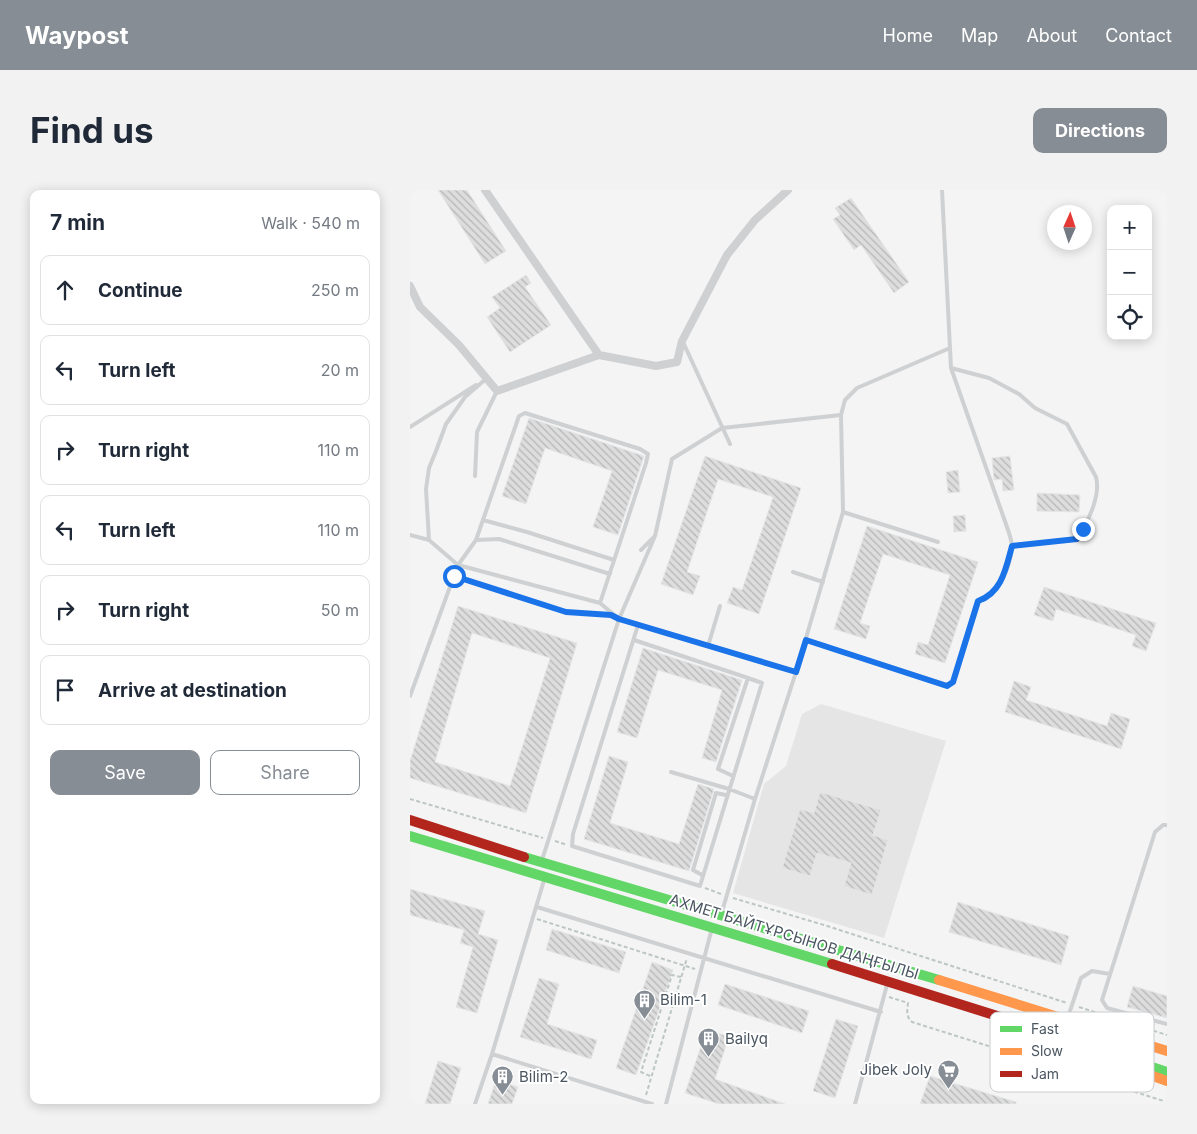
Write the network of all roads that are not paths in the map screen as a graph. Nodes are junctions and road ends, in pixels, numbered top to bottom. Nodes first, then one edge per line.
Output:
1 (485, 190) edge
2 (788, 190) edge
3 (942, 190) edge
4 (410, 286) edge
5 (682, 341) junction
6 (950, 348) junction
7 (599, 354) junction
8 (951, 368) junction
9 (487, 378) junction
10 (497, 391) junction
11 (841, 415) junction
12 (410, 427) edge
13 (722, 428) junction
14 (730, 444) dead end
15 (475, 476) dead end
16 (843, 512) junction
17 (483, 520) junction
18 (410, 535) edge
19 (655, 536) junction
20 (429, 540) junction
21 (476, 540) junction
22 (938, 542) dead end
23 (1012, 546) junction
24 (641, 550) dead end
25 (614, 560) junction
26 (458, 565) junction
27 (793, 572) dead end
28 (610, 574) junction
29 (454, 576) junction
30 (823, 582) junction
31 (600, 603) junction
32 (720, 606) dead end
33 (611, 615) junction
34 (619, 619) junction
35 (638, 625) junction
36 (634, 640) junction
37 (806, 640) junction
38 (708, 646) junction
39 (796, 672) junction
40 (748, 678) junction
41 (410, 696) edge
42 (670, 772) dead end
43 (733, 776) junction
44 (729, 789) junction
45 (726, 795) junction
46 (755, 799) junction
47 (410, 820) edge
48 (1167, 825) edge
49 (410, 836) edge
50 (541, 862) junction
51 (702, 875) junction
52 (545, 877) junction
53 (537, 907) junction
54 (721, 915) junction
55 (712, 928) junction
56 (703, 958) junction
57 (893, 966) junction
58 (1110, 974) junction
59 (888, 981) junction
60 (881, 1012) junction
61 (1039, 1012) edge
62 (1070, 1012) edge
63 (1122, 1012) edge
64 (990, 1013) edge
65 (1154, 1021) edge
66 (1167, 1024) edge
67 (1154, 1047) edge
68 (1167, 1051) edge
69 (492, 1054) junction
70 (1154, 1067) edge
71 (1167, 1072) edge
72 (1154, 1076) edge
73 (1167, 1081) edge
74 (475, 1104) edge
75 (652, 1104) edge
76 (666, 1104) edge
77 (855, 1104) edge

1 - 7 street
2 - 5 street
3 - 6 lane
4 - 9 street
5 - 7 street
5 - 13 lane
6 - 8 lane
6 - 11 lane
7 - 10 street
8 - 23 lane
8 - 23 lane
9 - 10 street
9 - 12 lane
9 - 20 lane
10 - 15 lane
11 - 13 lane
11 - 16 lane
13 - 14 lane
13 - 19 lane
16 - 22 lane
16 - 30 lane
17 - 21 lane
17 - 25 lane
17 - 25 lane
18 - 20 lane
19 - 24 lane
19 - 34 lane
20 - 26 lane
21 - 26 lane
21 - 28 lane
23 - 37 lane
25 - 28 lane
26 - 29 lane
26 - 31 lane
27 - 30 lane
28 - 31 lane
29 - 33 lane
29 - 41 lane
30 - 37 lane
31 - 33 lane
32 - 38 lane
33 - 34 lane
34 - 35 lane
34 - 50 lane
35 - 36 lane
35 - 38 lane
36 - 40 lane
36 - 51 lane
37 - 39 lane
38 - 39 lane
39 - 46 lane
40 - 43 lane
40 - 43 lane
42 - 44 lane
43 - 44 lane
44 - 45 lane
44 - 46 lane
45 - 51 lane
45 - 51 lane
46 - 54 lane
47 - 50 street, АХМЕТ БАЙТҰРСЫНОВ ДАҢҒЫЛЫ
48 - 58 lane
49 - 52 street, АХМЕТ БАЙТҰРСЫНОВ ДАҢҒЫЛЫ
50 - 54 street, АХМЕТ БАЙТҰРСЫНОВ ДАҢҒЫЛЫ
52 - 53 lane
52 - 55 street, АХМЕТ БАЙТҰРСЫНОВ ДАҢҒЫЛЫ
53 - 56 lane
53 - 69 lane
54 - 57 street, АХМЕТ БАЙТҰРСЫНОВ ДАҢҒЫЛЫ
55 - 56 lane
55 - 59 street, АХМЕТ БАЙТҰРСЫНОВ ДАҢҒЫЛЫ
56 - 60 lane
56 - 76 lane
57 - 59 street
57 - 61 street, АХМЕТ БАЙТҰРСЫНОВ ДАҢҒЫЛЫ
58 - 62 lane
58 - 63 lane
59 - 60 lane
59 - 64 street, АХМЕТ БАЙТҰРСЫНОВ ДАҢҒЫЛЫ
60 - 77 lane
65 - 66 lane
67 - 68 street, АХМЕТ БАЙТҰРСЫНОВ ДАҢҒЫЛЫ
69 - 74 lane
69 - 75 lane
70 - 71 street, АХМЕТ БАЙТҰРСЫНОВ ДАҢҒЫЛЫ
72 - 73 street

